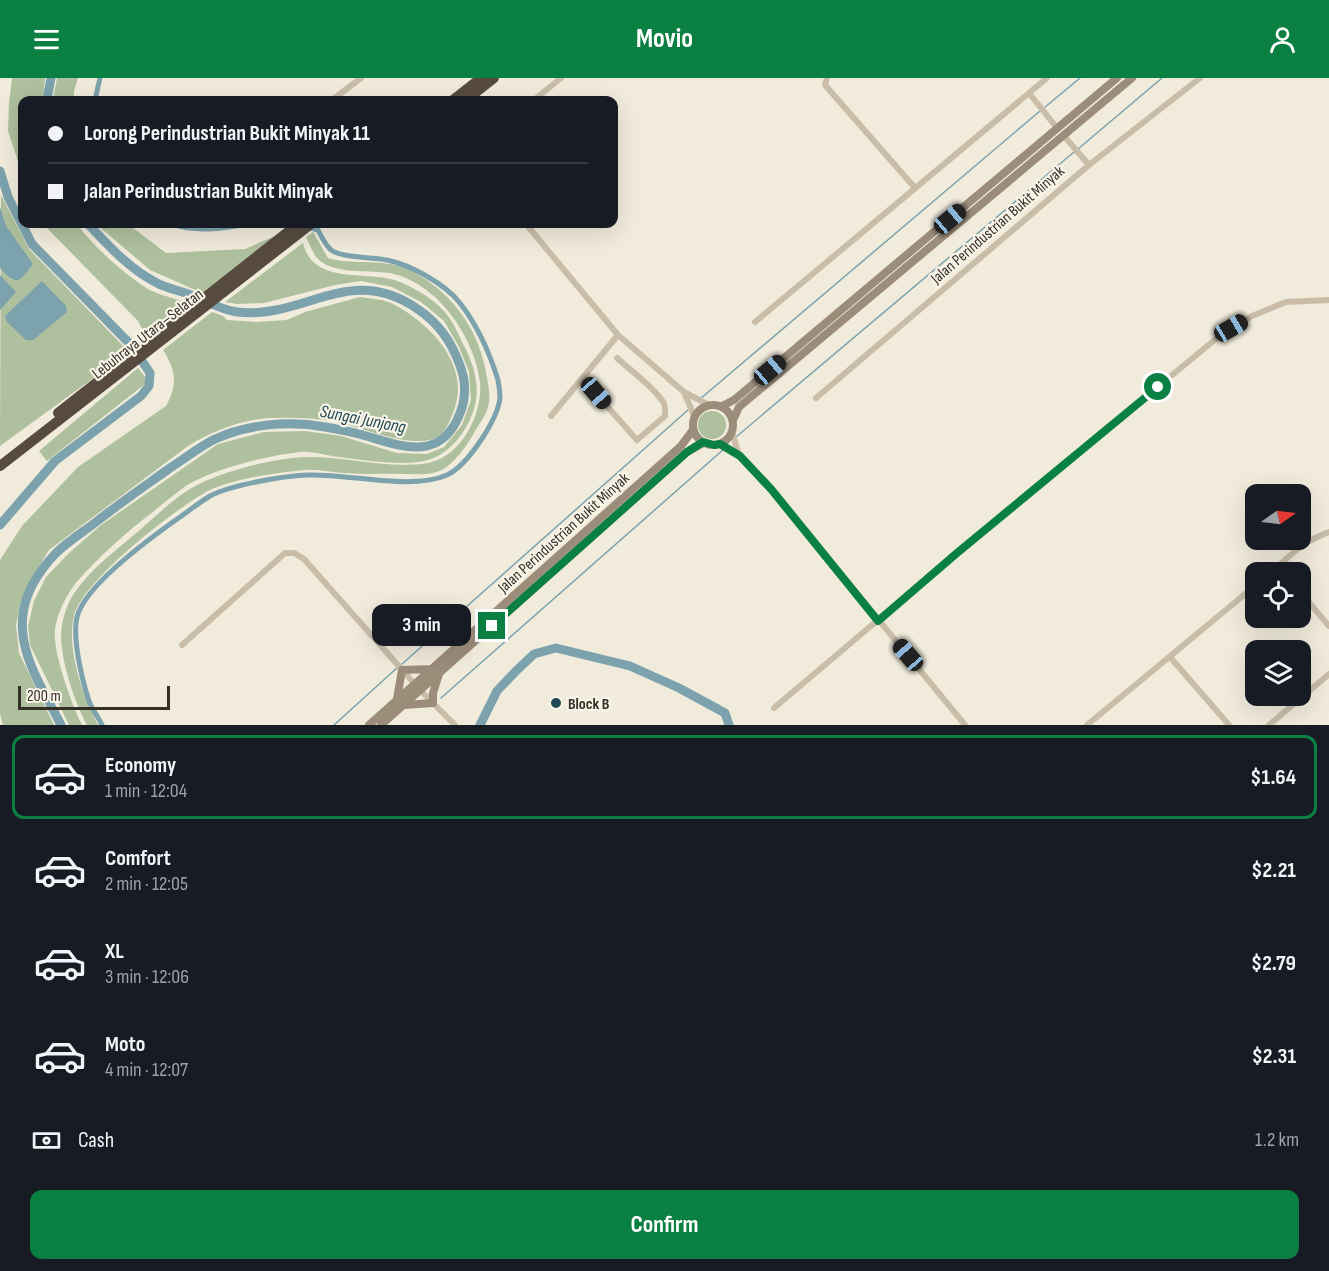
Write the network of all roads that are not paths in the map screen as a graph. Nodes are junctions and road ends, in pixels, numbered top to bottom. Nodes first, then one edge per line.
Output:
1 (361, 78) edge
2 (481, 78) edge
3 (494, 78) edge
4 (561, 78) edge
5 (827, 78) edge
6 (1047, 78) edge
7 (1117, 78) edge
8 (1132, 78) edge
9 (1200, 78) edge
10 (1030, 95) junction
11 (337, 96) edge
12 (458, 96) edge
13 (471, 96) edge
14 (539, 96) edge
15 (1056, 126) junction
16 (1066, 138) junction
17 (1087, 163) junction
18 (915, 188) junction
19 (293, 228) edge
20 (306, 228) edge
21 (529, 228) edge
22 (1329, 300) edge
23 (755, 322) dead end
24 (618, 334) junction
25 (617, 358) dead end
26 (125, 364) junction
27 (582, 378) junction
28 (684, 392) junction
29 (816, 398) dead end
30 (706, 403) junction
31 (722, 406) junction
32 (693, 413) junction
33 (551, 416) dead end
34 (733, 420) junction
35 (693, 430) junction
36 (734, 438) junction
37 (703, 442) junction
38 (725, 447) junction
39 (740, 456) junction
40 (0, 458) edge
41 (0, 466) edge
42 (1329, 532) edge
43 (1283, 562) edge
44 (1245, 594) edge
45 (1311, 605) edge
46 (878, 621) junction
47 (1329, 626) edge
48 (182, 645) dead end
49 (1170, 657) junction
50 (400, 668) junction
51 (435, 671) junction
52 (1329, 674) edge
53 (417, 687) junction
54 (400, 702) junction
55 (433, 703) junction
56 (774, 708) dead end
57 (452, 722) edge
58 (369, 725) edge
59 (381, 725) edge
60 (444, 725) edge
61 (966, 725) edge
62 (1087, 725) edge
63 (1228, 725) edge
64 (1269, 725) edge

1 - 11 street
2 - 12 highway
3 - 13 highway
4 - 14 street
5 - 18 street
6 - 10 street
7 - 15 main road, Jalan Perindustrian Bukit Minyak
8 - 16 main road, Jalan Perindustrian Bukit Minyak
9 - 17 street, Jalan Perindustrian Bukit Minyak
10 - 15 street
10 - 18 street
15 - 31 main road, Jalan Perindustrian Bukit Minyak
16 - 17 street
16 - 34 main road, Jalan Perindustrian Bukit Minyak
17 - 29 street, Jalan Perindustrian Bukit Minyak
18 - 23 street
19 - 26 highway, Lebuhraya Utara–Selatan
20 - 26 highway, Lebuhraya Utara–Selatan
21 - 24 street
22 - 46 street
24 - 27 street
24 - 28 street
25 - 27 street
26 - 40 highway, Lebuhraya Utara–Selatan
26 - 41 highway, Lebuhraya Utara–Selatan
27 - 33 street
28 - 30 street
28 - 32 street
30 - 31 main road
30 - 32 main road
31 - 34 main road
32 - 35 main road
34 - 36 main road
35 - 37 main road
35 - 51 main road, Jalan Perindustrian Bukit Minyak
36 - 38 main road
36 - 39 street
37 - 38 main road
37 - 51 main road, Jalan Perindustrian Bukit Minyak
38 - 39 street
39 - 46 street
42 - 43 street
44 - 49 street
45 - 47 street
46 - 56 street
46 - 61 street
48 - 50 street
49 - 62 street
49 - 63 street
50 - 51 main road
50 - 53 street
50 - 54 main road
51 - 53 main road, Jalan Perindustrian Bukit Minyak
51 - 55 main road
52 - 64 street
53 - 54 main road, Jalan Perindustrian Bukit Minyak
53 - 55 street
54 - 55 main road
54 - 58 main road, Jalan Perindustrian Bukit Minyak
54 - 59 main road, Jalan Perindustrian Bukit Minyak
55 - 57 street
57 - 60 street

